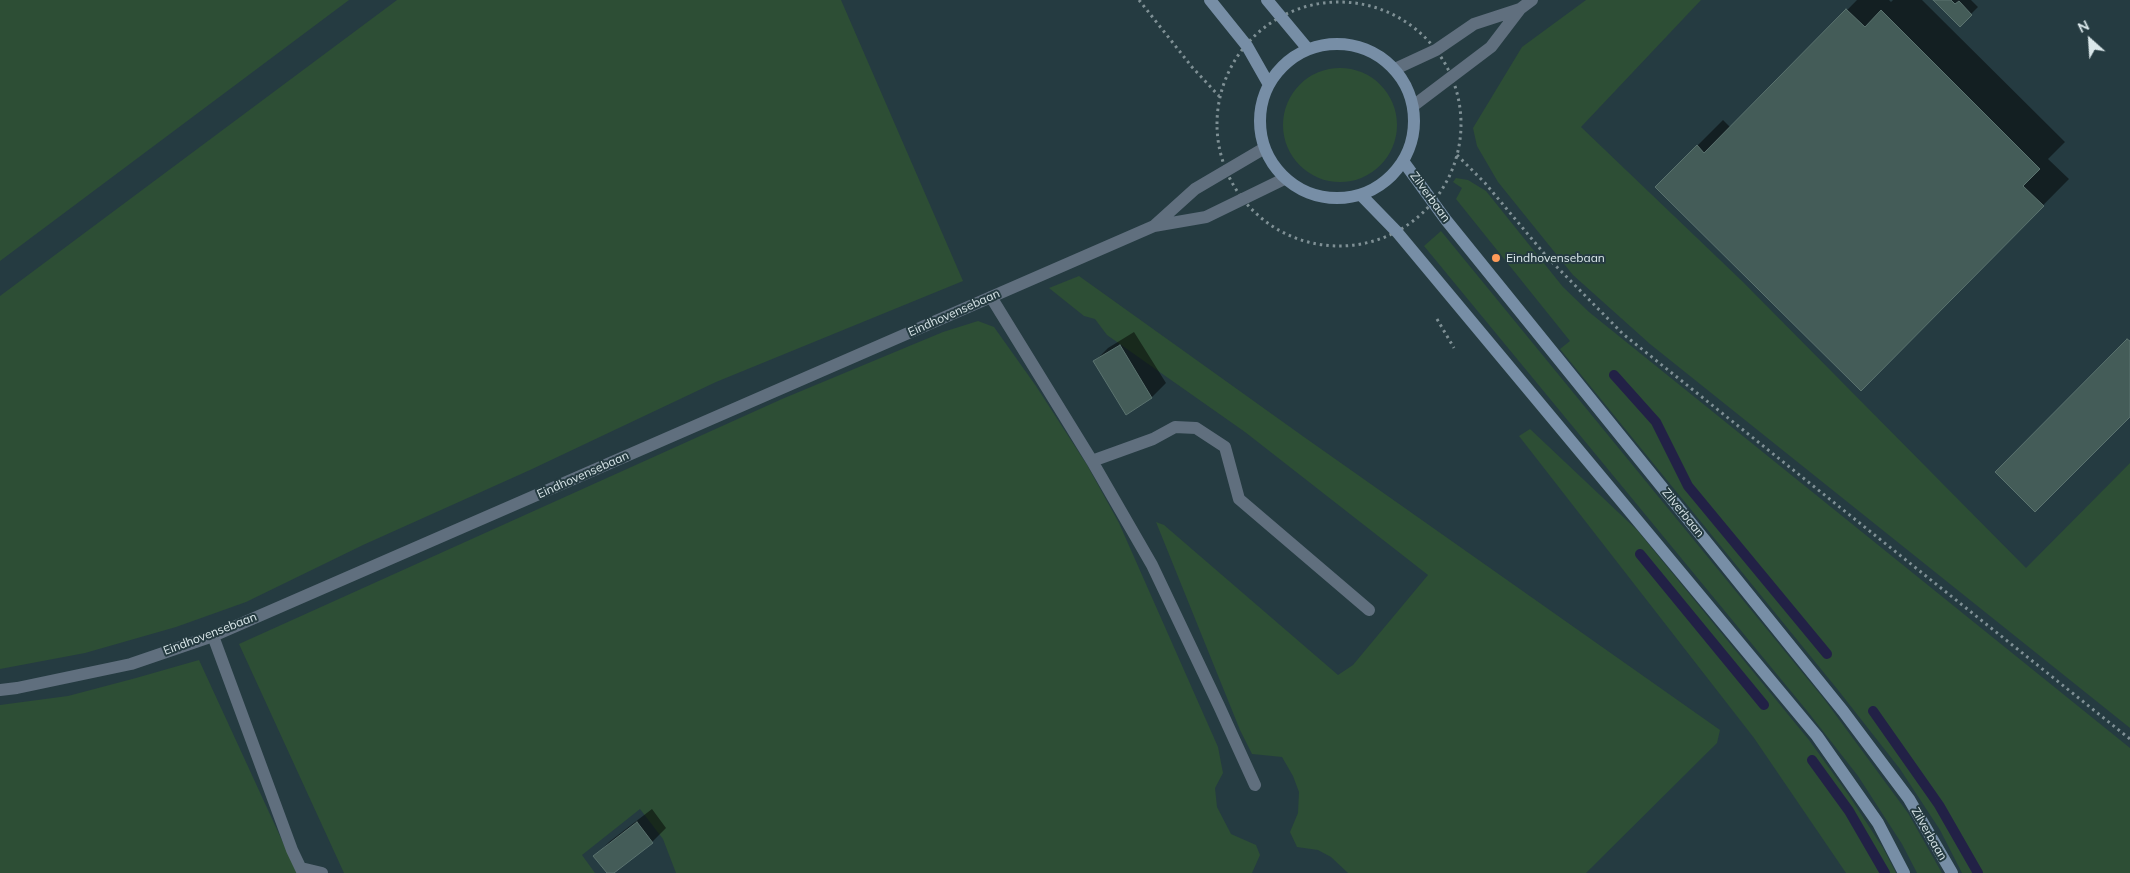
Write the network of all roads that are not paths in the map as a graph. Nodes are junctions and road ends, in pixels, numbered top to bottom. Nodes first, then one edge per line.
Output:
1 (1210, 0) edge
2 (1267, 0) edge
3 (1532, 0) edge
4 (1520, 9) junction
5 (1307, 48) junction
6 (1395, 69) junction
7 (1268, 83) junction
8 (1414, 106) junction
9 (1263, 149) junction
10 (1404, 161) junction
11 (1284, 179) junction
12 (1361, 195) junction
13 (1154, 226) junction
14 (991, 297) junction
15 (1092, 461) junction
16 (1369, 610) dead end
17 (212, 636) junction
18 (0, 690) edge
19 (1255, 786) dead end
20 (302, 871) edge
21 (322, 873) edge
22 (1904, 873) edge
23 (1952, 873) edge

1 - 7 main road
2 - 5 main road
3 - 4 street
4 - 6 street
4 - 8 street
5 - 6 main road
5 - 7 main road
6 - 8 main road
7 - 9 main road
8 - 10 main road
9 - 11 main road
9 - 13 street, Eindhovensebaan
10 - 12 main road
10 - 23 main road, Zilverbaan
11 - 12 main road
11 - 13 street, Eindhovensebaan
12 - 22 main road
13 - 14 street, Eindhovensebaan
14 - 15 street
14 - 17 street, Eindhovensebaan
15 - 16 street
15 - 19 street
17 - 18 street, Eindhovensebaan
17 - 20 street
20 - 21 street

